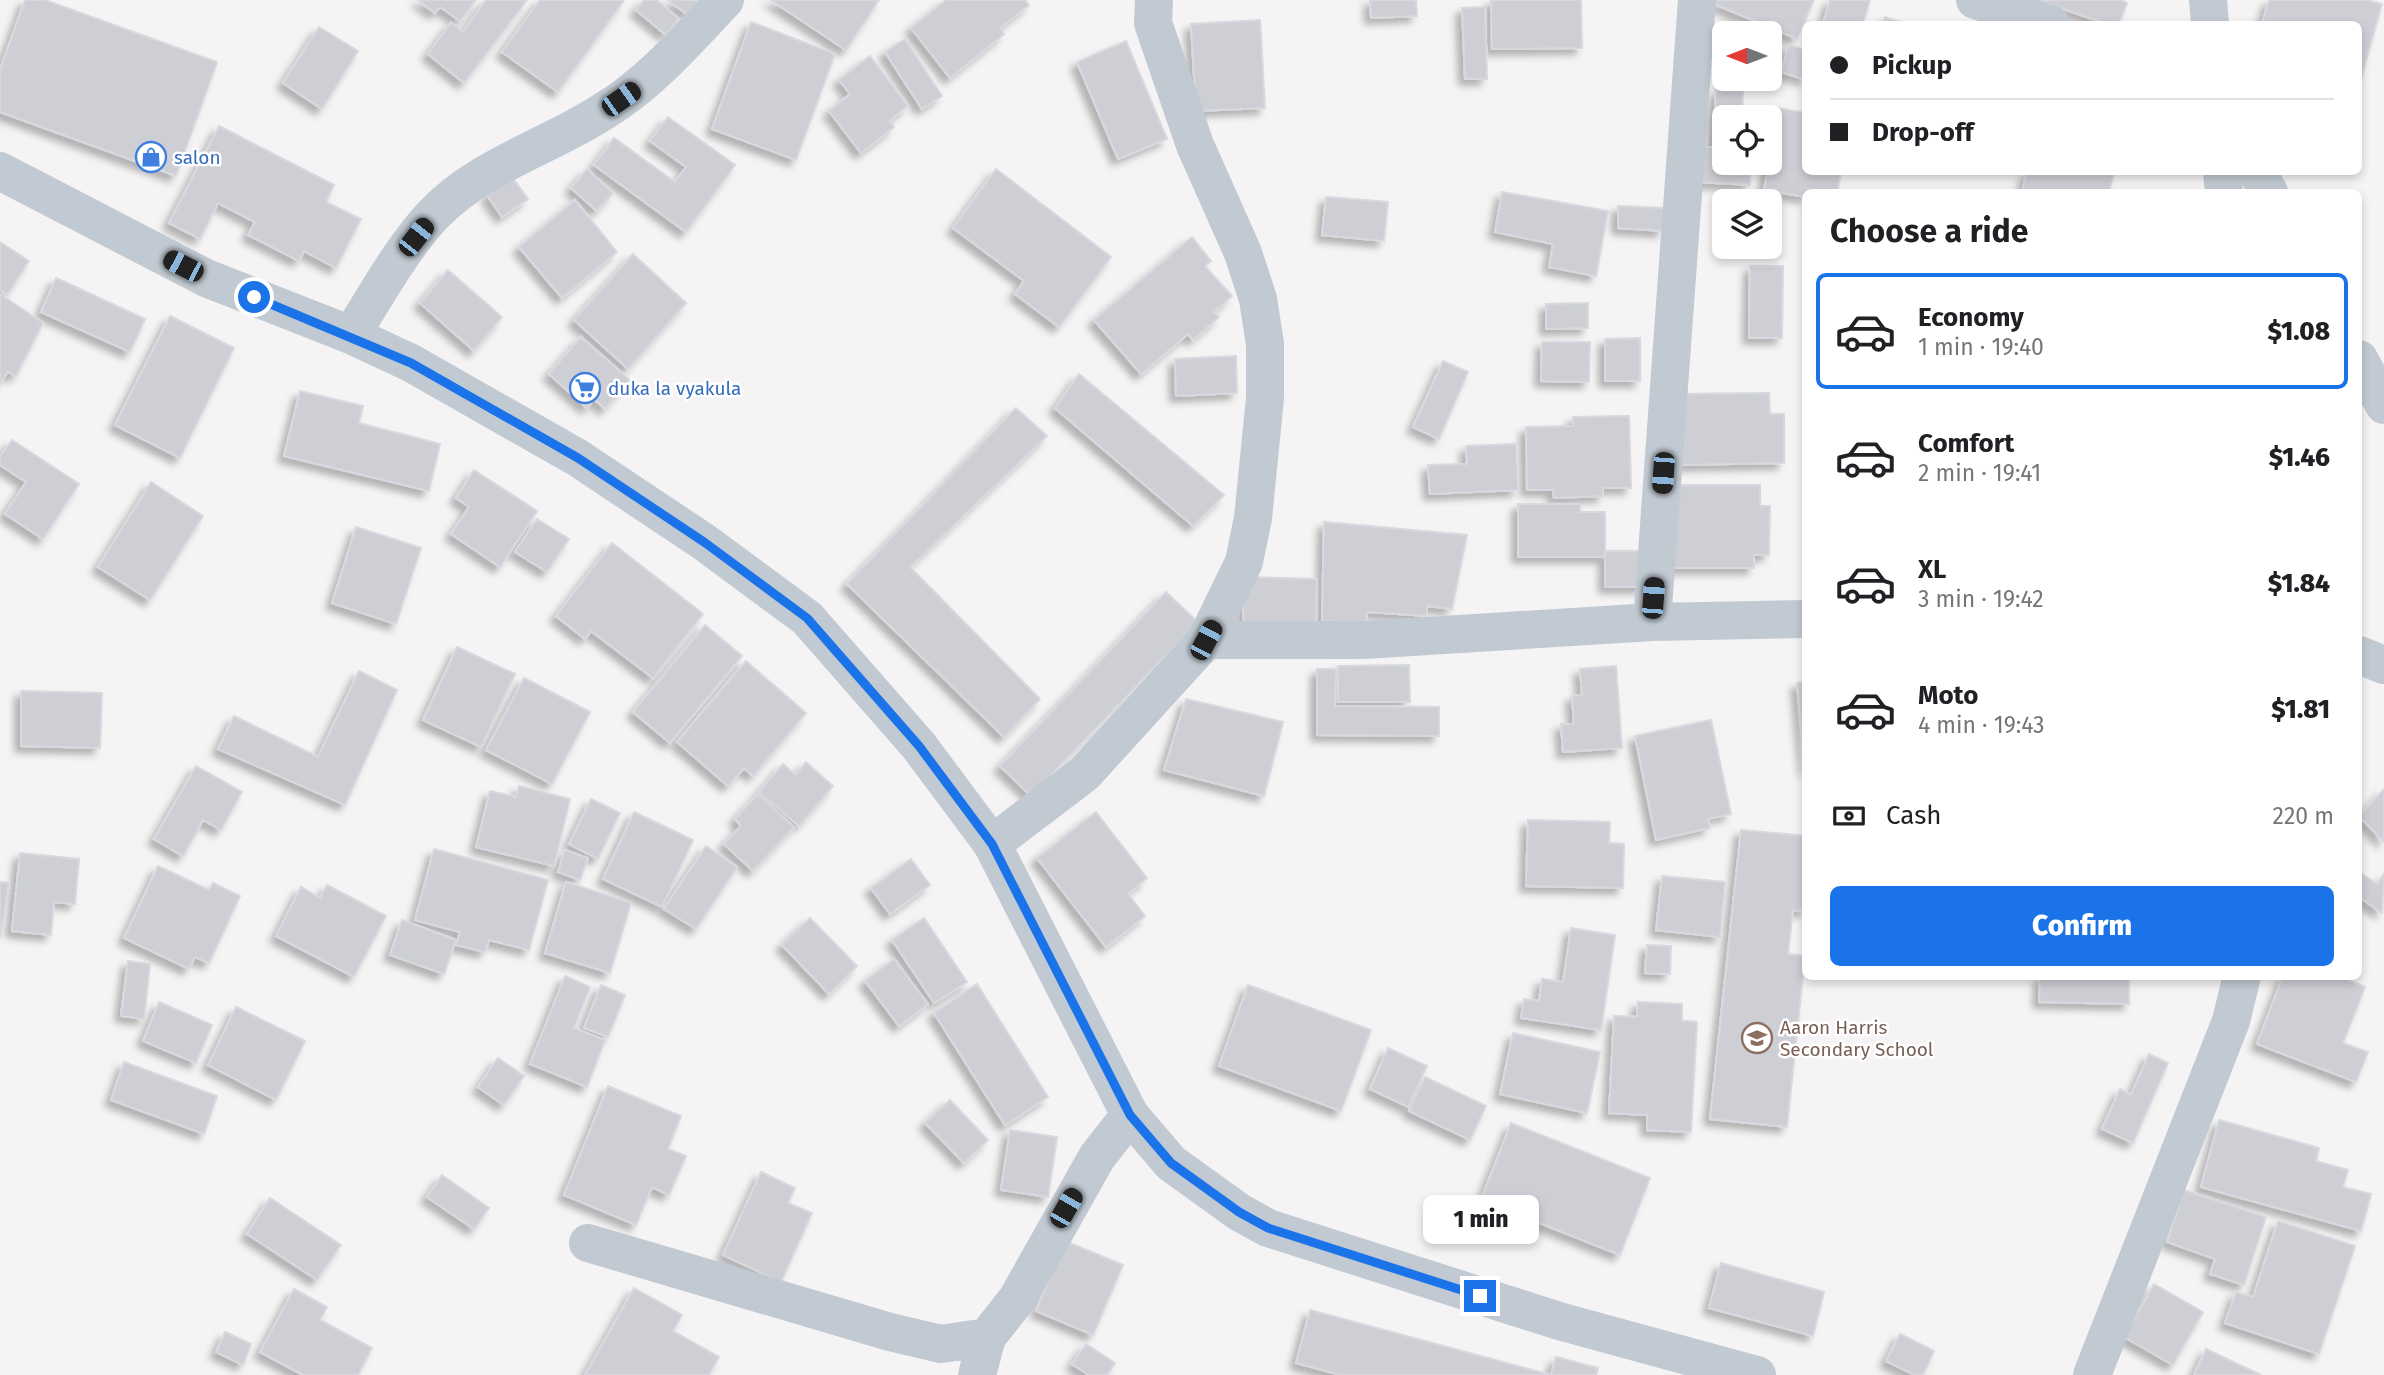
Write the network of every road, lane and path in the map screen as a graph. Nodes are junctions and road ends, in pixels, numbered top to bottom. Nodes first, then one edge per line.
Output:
1 (725, 0) edge
2 (1154, 0) edge
3 (1697, 0) edge
4 (1975, 0) edge
5 (2208, 0) edge
6 (2042, 21) edge
7 (2210, 21) edge
8 (0, 171) edge
9 (351, 335) junction
10 (2362, 365) edge
11 (2384, 405) edge
12 (1802, 619) edge
13 (1652, 622) junction
14 (1206, 640) junction
15 (992, 844) junction
16 (2241, 980) edge
17 (1130, 1115) junction
18 (587, 1243) dead end
19 (987, 1337) junction
20 (977, 1375) edge
21 (1756, 1375) edge
22 (2092, 1375) edge

1 - 9 street
2 - 14 street
3 - 13 street
4 - 6 street
5 - 7 street
8 - 9 street
9 - 15 street
10 - 11 street
12 - 13 street
13 - 14 street
14 - 15 street
15 - 17 street
16 - 22 street
17 - 19 street
17 - 21 street
18 - 19 street
19 - 20 street

